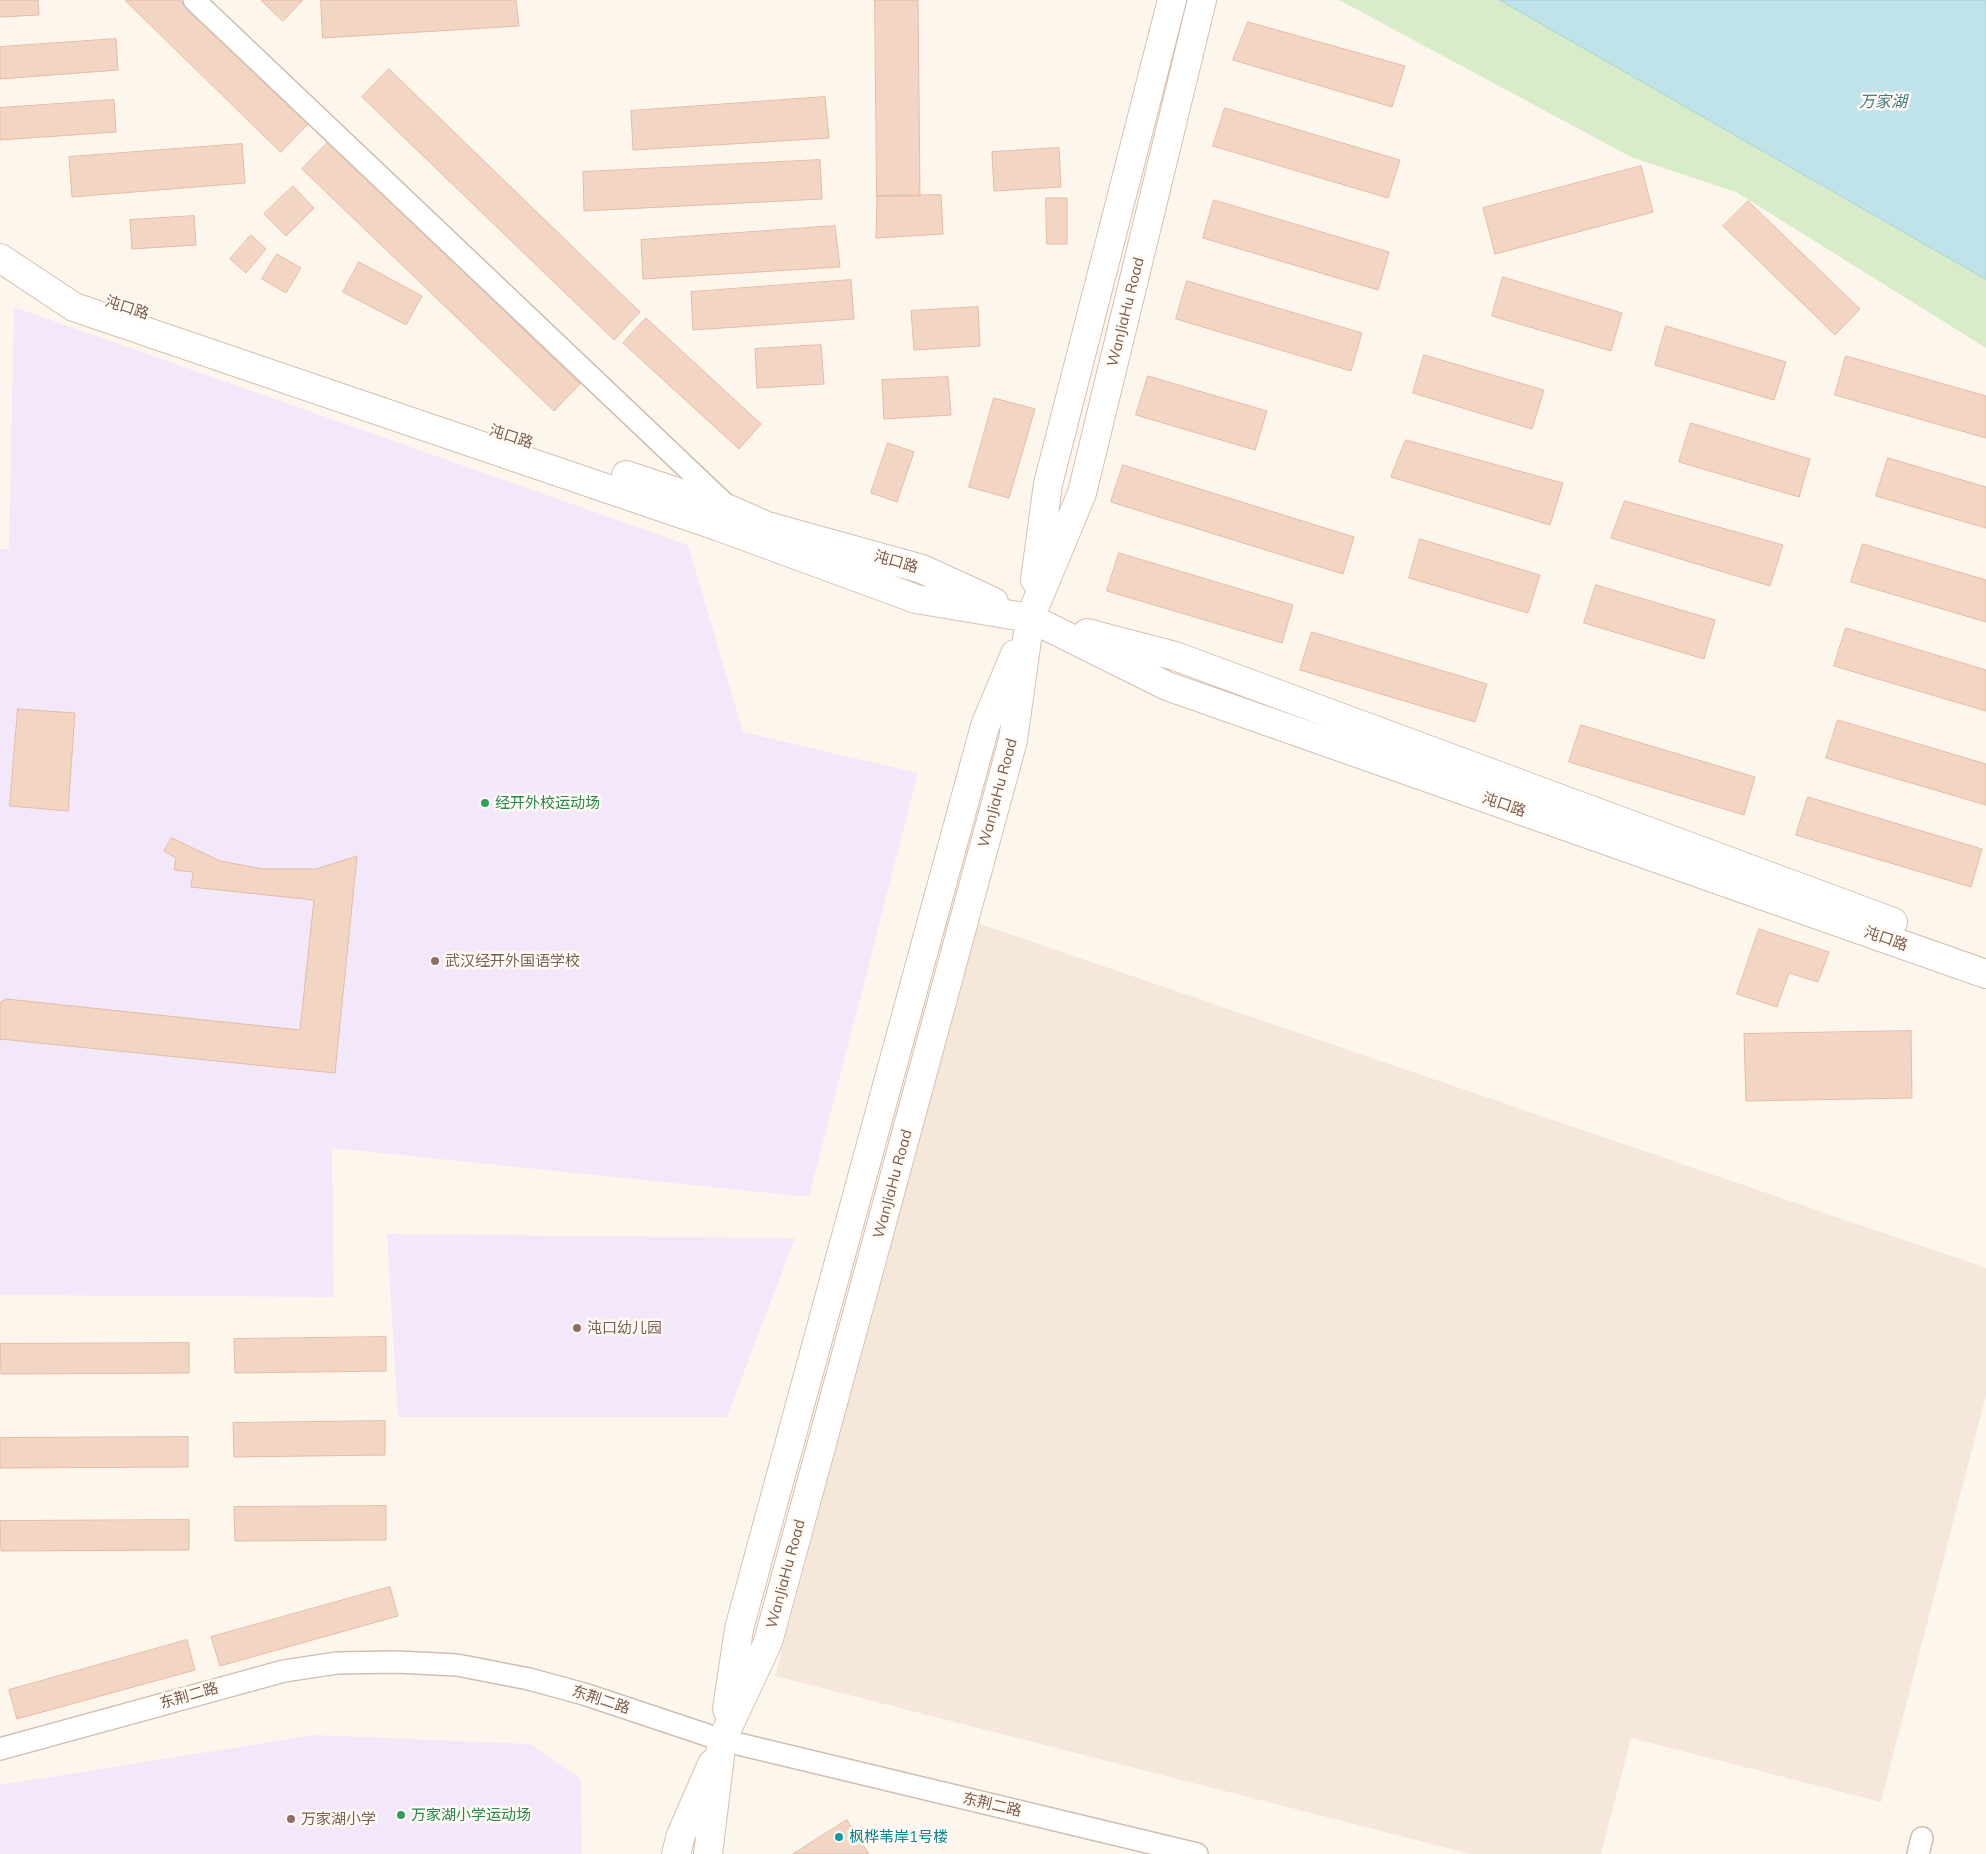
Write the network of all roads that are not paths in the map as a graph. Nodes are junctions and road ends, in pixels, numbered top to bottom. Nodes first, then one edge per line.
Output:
1 (194, 0) edge
2 (1172, 0) edge
3 (1202, 0) edge
4 (0, 240) edge
5 (0, 258) edge
6 (724, 518) junction
7 (1030, 618) junction
8 (1986, 956) edge
9 (1986, 974) edge
10 (722, 1740) junction
11 (0, 1749) edge
12 (676, 1854) edge
13 (708, 1854) edge
14 (1197, 1854) edge

1 - 6 street
2 - 7 main road, WanJiaHu Road
3 - 7 main road, WanJiaHu Road
4 - 6 main road, 沌口路
5 - 6 main road, 沌口路
6 - 7 main road, 沌口路
7 - 8 main road, 沌口路
7 - 9 main road, 沌口路
7 - 10 main road, WanJiaHu Road
10 - 11 street, 东荆二路
10 - 12 main road, WanJiaHu Road
10 - 13 main road, WanJiaHu Road
10 - 14 street, 东荆二路

